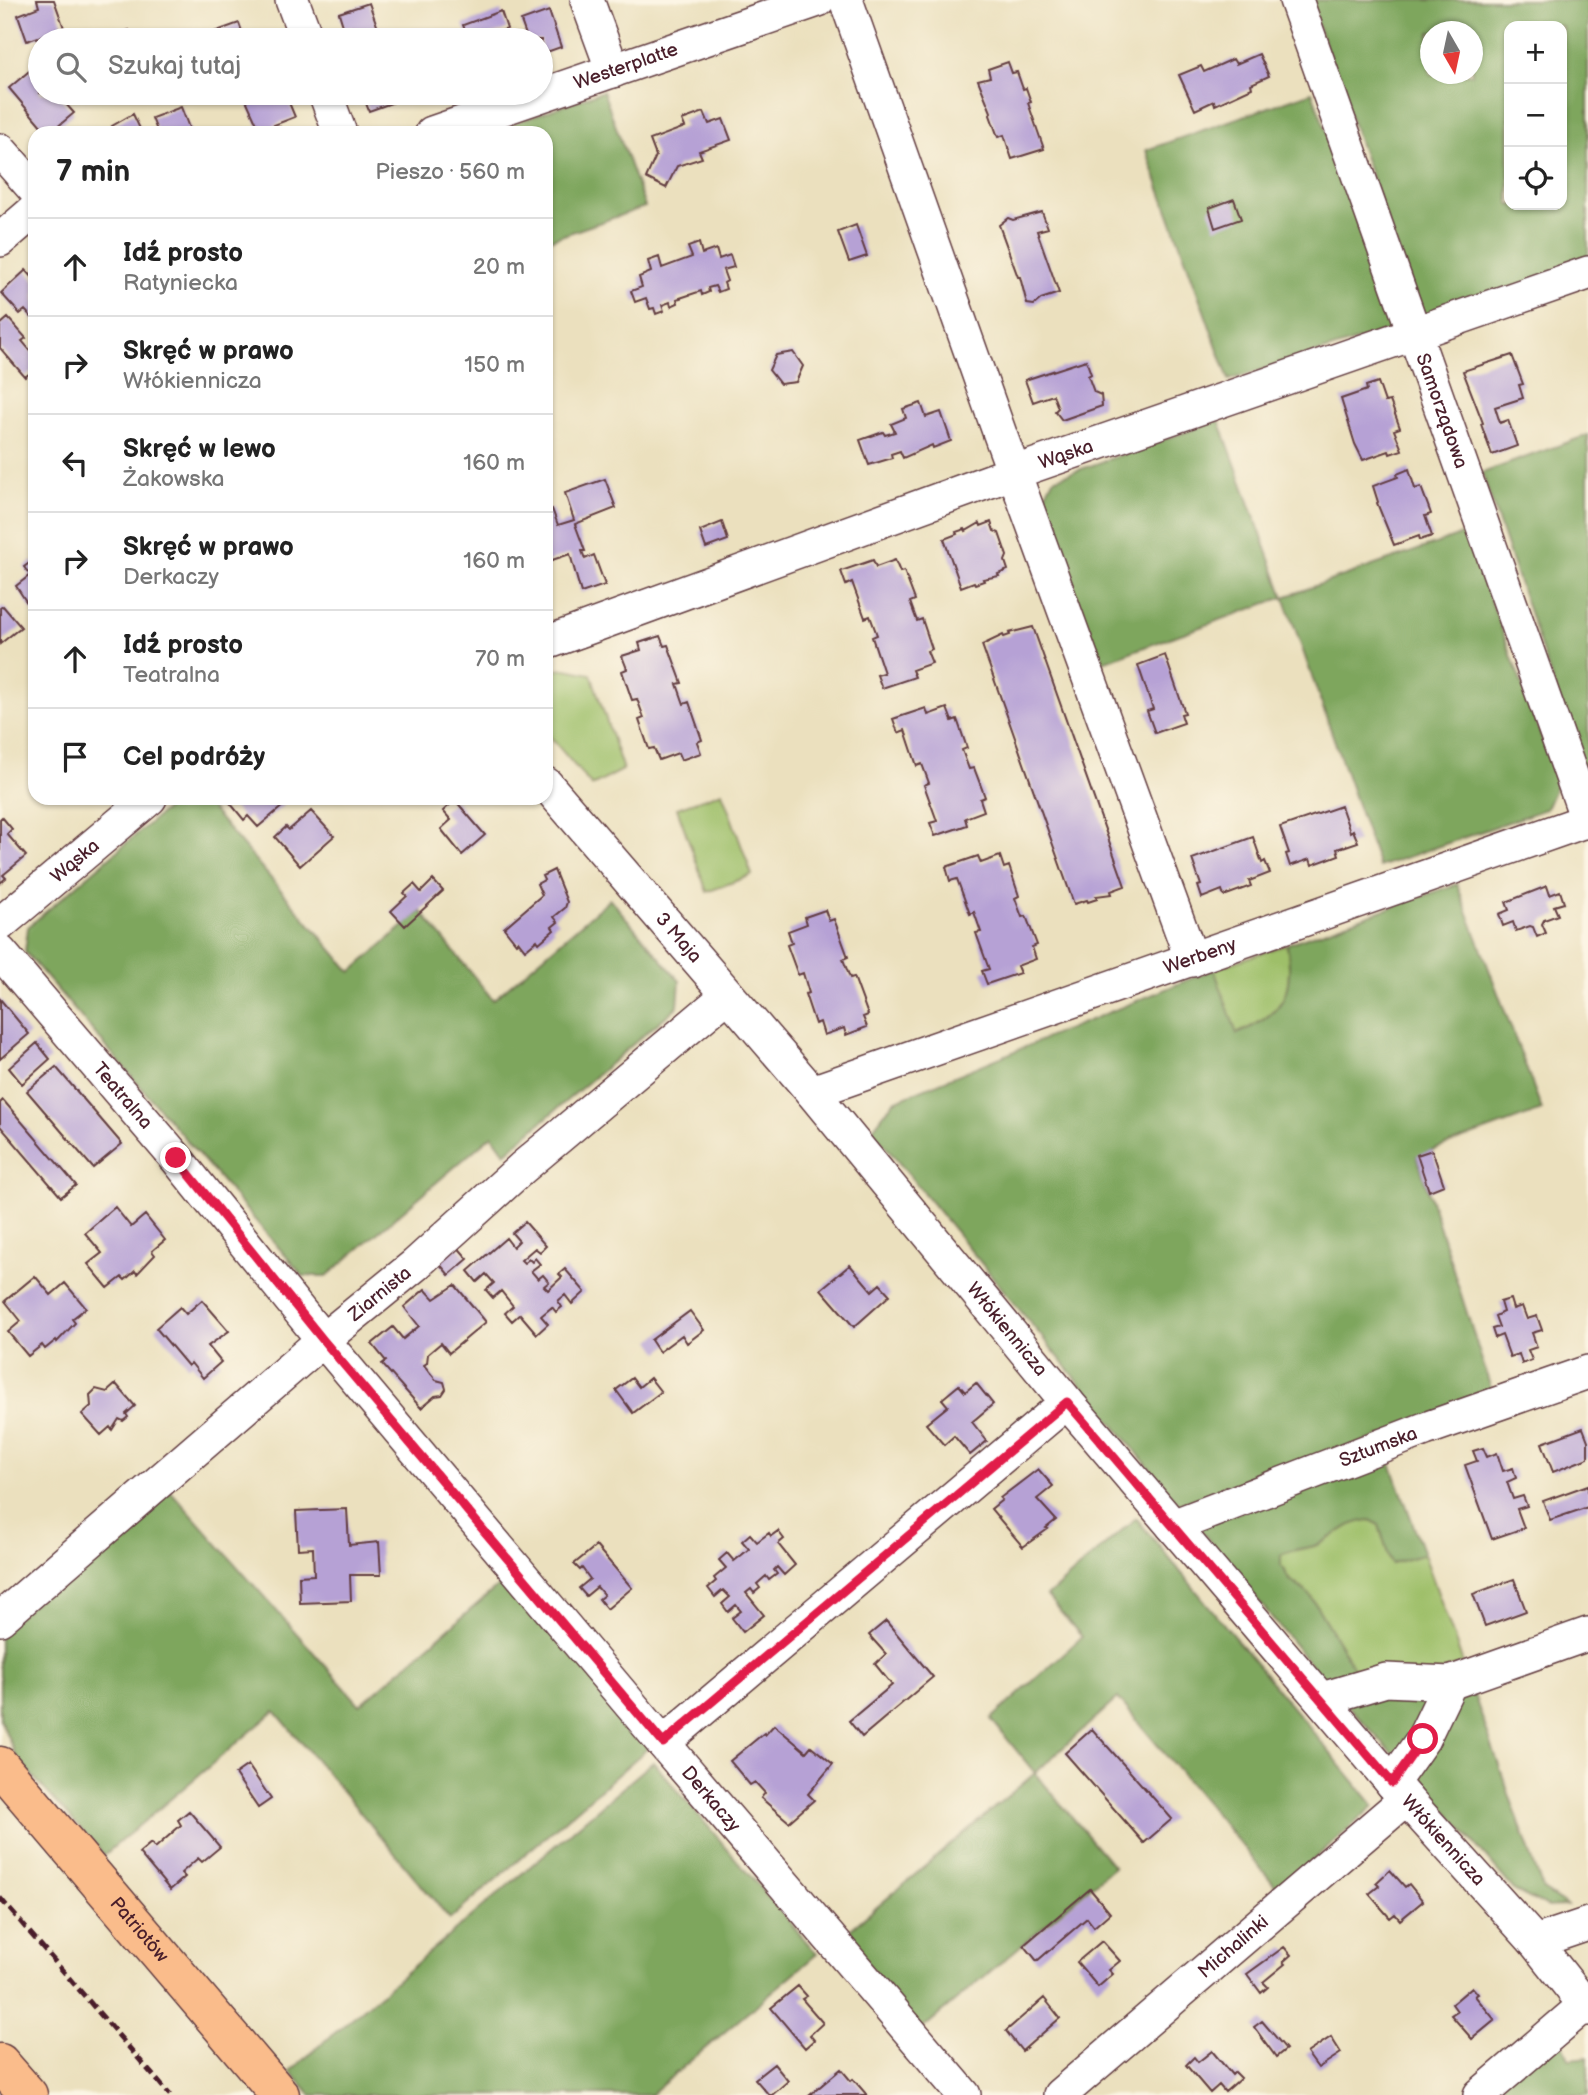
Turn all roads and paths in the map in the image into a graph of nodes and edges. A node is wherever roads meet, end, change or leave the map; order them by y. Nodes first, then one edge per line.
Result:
1 (292, 0) edge
2 (587, 0) edge
3 (818, 0) edge
4 (846, 0) edge
5 (1296, 0) edge
6 (302, 28) edge
7 (613, 71) junction
8 (553, 92) edge
9 (330, 105) edge
10 (514, 105) edge
11 (337, 126) edge
12 (452, 126) edge
13 (0, 150) edge
14 (28, 182) edge
15 (28, 216) edge
16 (0, 240) edge
17 (1588, 273) edge
18 (1413, 334) junction
19 (1014, 473) junction
20 (553, 640) edge
21 (553, 792) edge
22 (142, 805) edge
23 (1588, 821) edge
24 (0, 924) edge
25 (0, 952) edge
26 (1192, 960) junction
27 (728, 995) junction
28 (811, 1093) junction
29 (323, 1340) junction
30 (1588, 1372) edge
31 (1067, 1402) junction
32 (1173, 1527) junction
33 (0, 1619) edge
34 (1588, 1634) edge
35 (1450, 1683) junction
36 (1322, 1699) junction
37 (663, 1743) junction
38 (0, 1766) edge
39 (1399, 1791) junction
40 (1588, 1924) edge
41 (1535, 1942) junction
42 (1586, 2007) edge
43 (0, 2063) edge
44 (28, 2095) edge
45 (280, 2095) edge
46 (964, 2095) edge
47 (1060, 2095) edge
48 (1480, 2095) edge

1 - 6 street
2 - 7 street
3 - 7 street, Westerplatte
4 - 19 street
5 - 18 street, Samorządowa
7 - 8 street, Westerplatte
9 - 11 street
10 - 12 street, Westerplatte
13 - 14 street
15 - 16 street
17 - 18 street, Wąska
18 - 19 street, Wąska
18 - 23 street, Samorządowa
19 - 20 street, Wąska
19 - 26 street
21 - 27 street, 3 Maja
22 - 24 street, Wąska
23 - 26 street, Werbeny
25 - 29 street, Teatralna
26 - 28 street, Werbeny
27 - 28 street, 3 Maja
27 - 29 street, Ziarnista
28 - 31 street, Włókiennicza
29 - 33 street, Ziarnista
29 - 37 street, Derkaczy
30 - 32 street, Sztumska
31 - 32 street, Włókiennicza
31 - 37 street
32 - 36 street, Włókiennicza
34 - 35 street
35 - 36 street
35 - 39 street, Michalinki
36 - 39 street, Włókiennicza
37 - 46 street, Derkaczy
38 - 45 main road, Patriotów
39 - 41 street, Włókiennicza
39 - 47 street, Michalinki
40 - 41 street
41 - 42 street, Włókiennicza
42 - 48 street
43 - 44 main road

